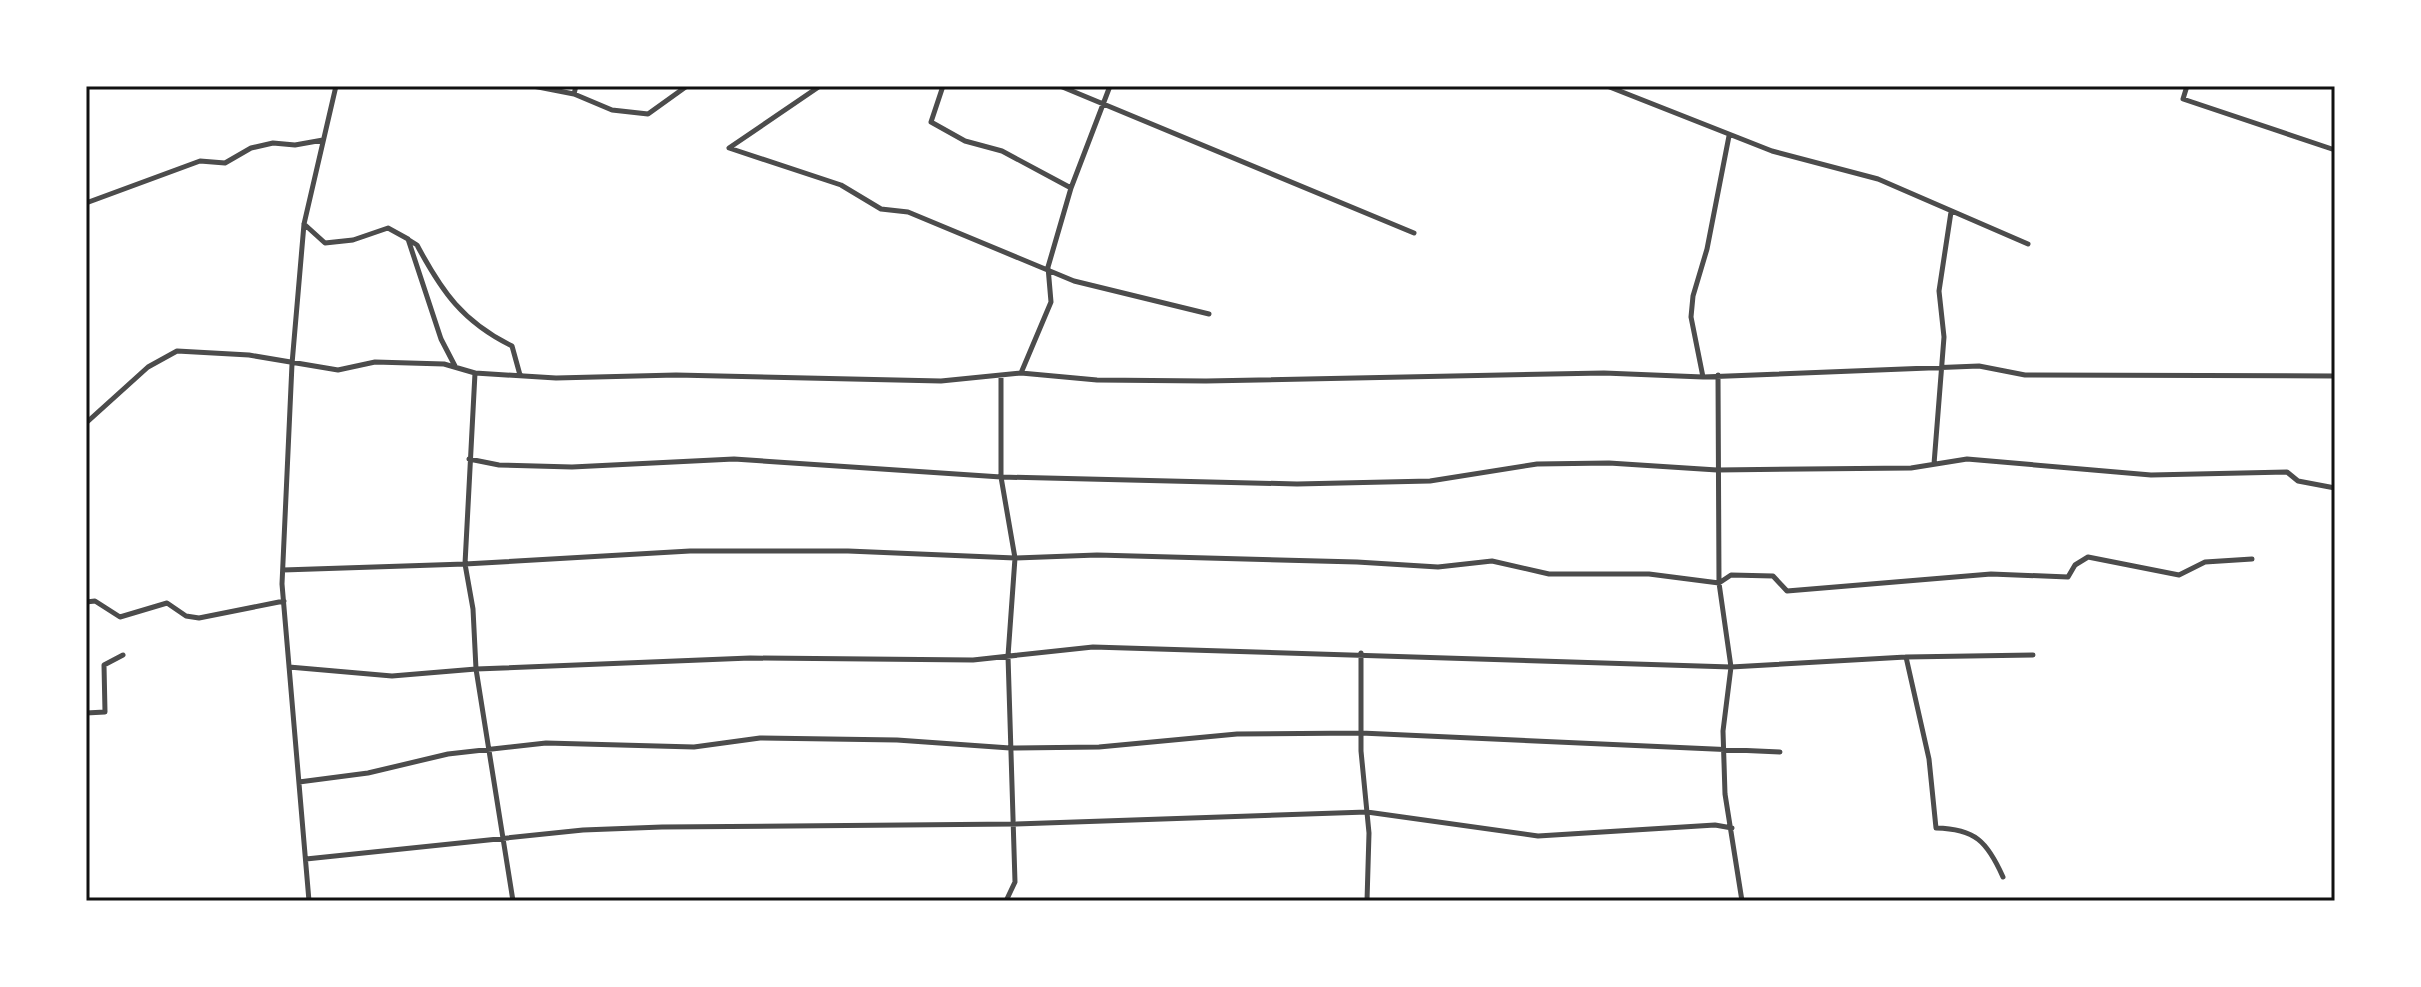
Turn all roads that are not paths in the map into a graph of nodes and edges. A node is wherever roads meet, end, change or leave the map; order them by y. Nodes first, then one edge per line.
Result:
1 (336, 86) edge
2 (533, 86) edge
3 (576, 86) edge
4 (687, 86) edge
5 (745, 86) edge
6 (762, 86) edge
7 (820, 86) edge
8 (943, 86) edge
9 (1060, 86) edge
10 (1110, 86) edge
11 (1607, 86) edge
12 (2187, 86) edge
13 (574, 94) junction
14 (1105, 105) junction
15 (1729, 136) junction
16 (323, 140) junction
17 (2335, 150) edge
18 (1071, 188) junction
19 (86, 203) edge
20 (1951, 212) junction
21 (304, 224) junction
22 (1414, 233) dead end
23 (408, 239) junction
24 (2028, 244) dead end
25 (1048, 267) junction
26 (1209, 314) dead end
27 (292, 364) junction
28 (455, 367) junction
29 (1942, 367) junction
30 (475, 373) junction
31 (1021, 373) junction
32 (520, 375) junction
33 (1001, 375) junction
34 (1718, 375) junction
35 (2335, 376) edge
36 (1703, 377) junction
37 (86, 423) edge
38 (469, 459) junction
39 (1934, 464) junction
40 (1717, 470) junction
41 (1001, 477) junction
42 (2335, 488) edge
43 (1015, 558) junction
44 (2252, 559) dead end
45 (465, 564) junction
46 (283, 570) junction
47 (1719, 583) junction
48 (284, 601) junction
49 (86, 602) edge
50 (1361, 653) junction
51 (123, 655) dead end
52 (2033, 655) dead end
53 (1008, 656) junction
54 (1906, 657) junction
55 (289, 667) junction
56 (1731, 667) junction
57 (476, 669) junction
58 (86, 713) edge
59 (1010, 748) junction
60 (490, 750) junction
61 (1780, 752) dead end
62 (299, 782) junction
63 (1367, 812) junction
64 (1016, 824) junction
65 (1732, 828) junction
66 (503, 838) junction
67 (306, 859) junction
68 (2003, 877) dead end
69 (309, 901) edge
70 (513, 901) edge
71 (1006, 901) edge
72 (1367, 901) edge
73 (1742, 901) edge

1 - 16 street
2 - 13 street
3 - 13 street
4 - 13 street
5 - 6 street
7 - 25 street
8 - 18 street
9 - 14 street
10 - 14 street
11 - 15 street
12 - 17 street
14 - 18 street
14 - 22 street
15 - 20 street
15 - 36 street
16 - 19 street
16 - 21 street
18 - 25 street
20 - 24 street
20 - 29 street
21 - 23 street
21 - 27 street
23 - 28 street
23 - 32 street
25 - 26 street
25 - 31 street
27 - 28 street
27 - 37 street
27 - 46 street
28 - 30 street
29 - 34 street
29 - 35 street
29 - 39 street
30 - 32 street
30 - 38 street
31 - 33 street
31 - 36 street
32 - 33 street
33 - 41 street
34 - 36 street
34 - 40 street
38 - 41 street
38 - 45 street
39 - 40 street
39 - 42 street
40 - 41 street
40 - 47 street
41 - 43 street
43 - 45 street
43 - 47 street
43 - 53 street
44 - 47 street
45 - 46 street
45 - 57 street
46 - 48 street
47 - 56 street
48 - 49 street
48 - 55 street
50 - 53 street
50 - 56 street
50 - 63 street
51 - 58 street
52 - 54 street
53 - 57 street
53 - 59 street
54 - 56 street
54 - 68 street
55 - 57 street
55 - 62 street
56 - 65 street
57 - 60 street
59 - 60 street
59 - 61 street
59 - 64 street
60 - 62 street
60 - 66 street
62 - 67 street
63 - 64 street
63 - 65 street
63 - 72 street
64 - 66 street
64 - 71 street
65 - 73 street
66 - 67 street
66 - 70 street
67 - 69 street

